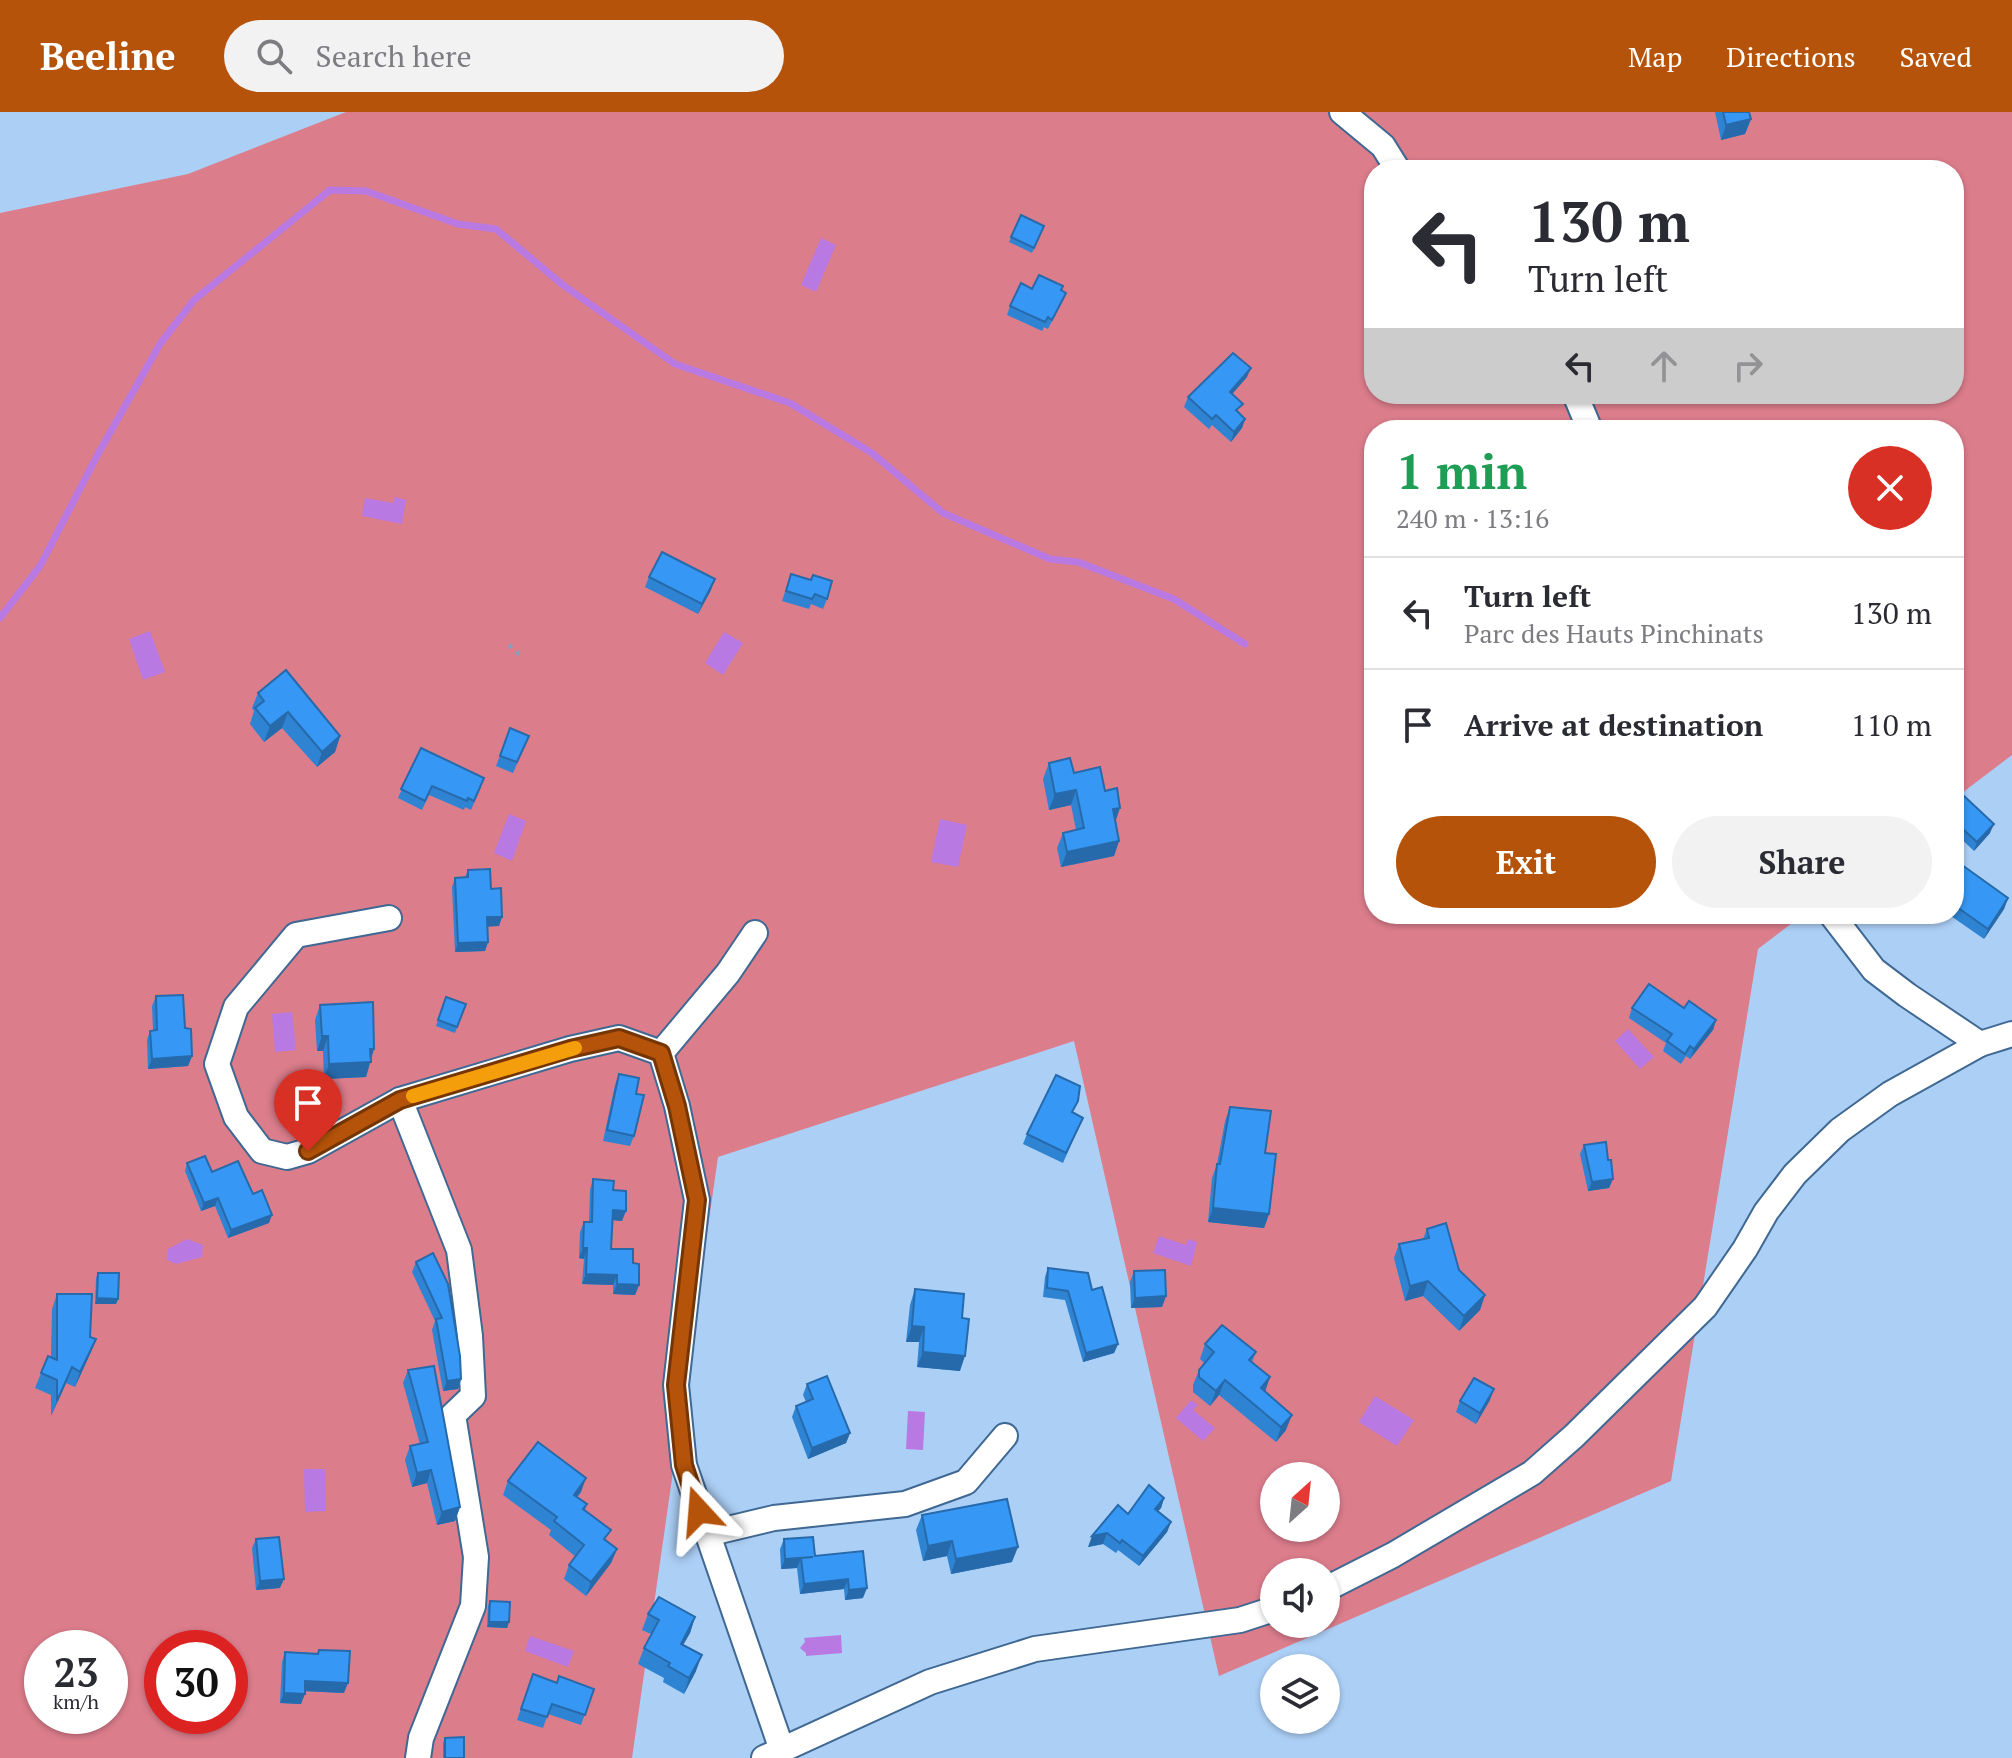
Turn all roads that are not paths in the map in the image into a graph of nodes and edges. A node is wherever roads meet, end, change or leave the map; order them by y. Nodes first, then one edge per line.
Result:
1 (1342, 112) edge
2 (1392, 160) edge
3 (389, 918) dead end
4 (1839, 924) edge
5 (755, 933) dead end
6 (2012, 1034) edge
7 (1980, 1044) junction
8 (661, 1053) junction
9 (400, 1100) junction
10 (1005, 1436) dead end
11 (707, 1534) junction
12 (1340, 1582) edge
13 (1260, 1614) edge
14 (773, 1754) edge
15 (418, 1758) edge

1 - 2 street
3 - 9 street
4 - 7 street
5 - 8 street
6 - 7 street
7 - 12 street
8 - 9 street
8 - 11 street
9 - 15 street
10 - 11 street
11 - 14 street
13 - 14 street

